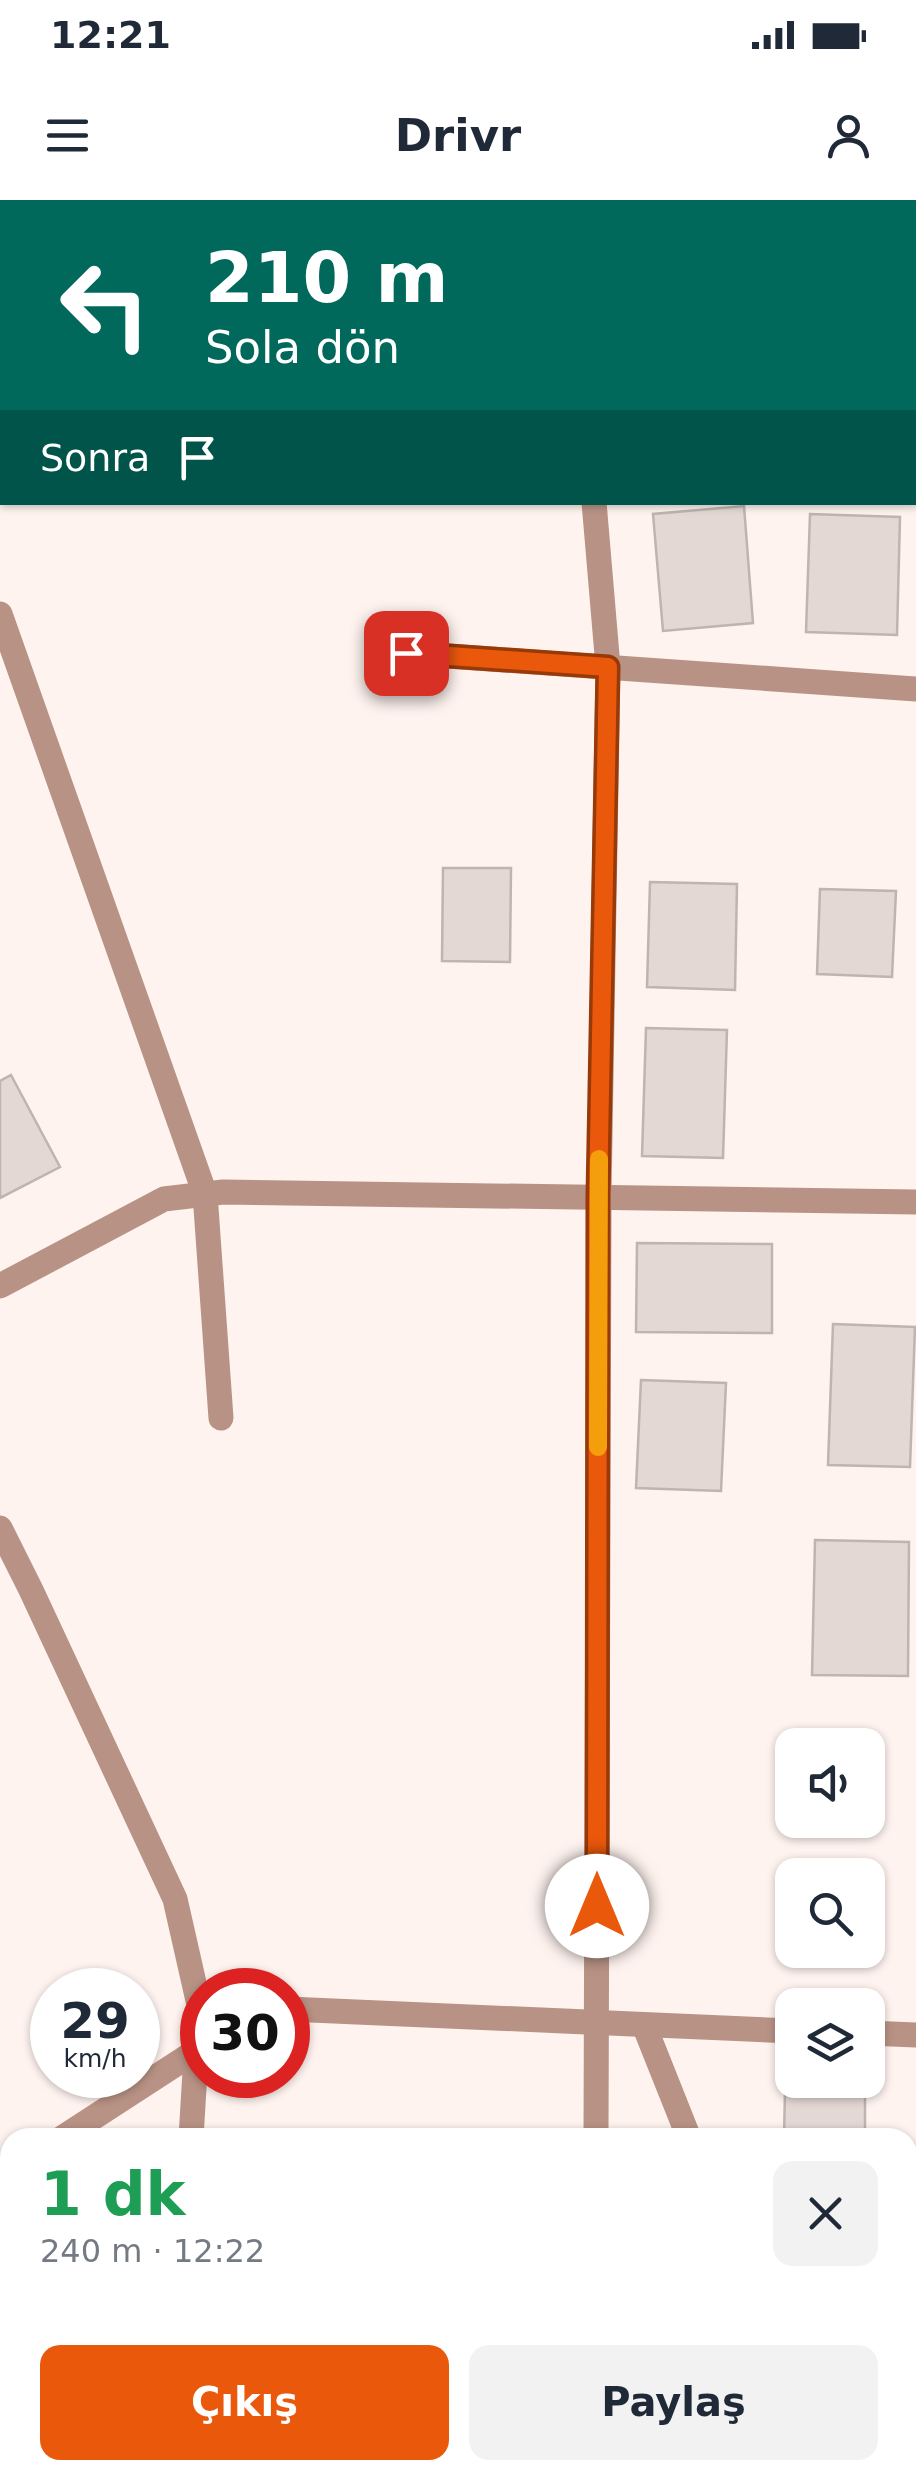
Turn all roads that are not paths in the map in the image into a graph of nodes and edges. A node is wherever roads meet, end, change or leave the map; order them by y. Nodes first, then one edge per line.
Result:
1 (594, 505) edge
2 (0, 614) edge
3 (406, 653) dead end
4 (608, 667) junction
5 (916, 689) edge
6 (205, 1194) junction
7 (598, 1196) junction
8 (916, 1202) edge
9 (0, 1286) edge
10 (221, 1418) dead end
11 (0, 1528) edge
12 (192, 1968) edge
13 (310, 2010) edge
14 (597, 2024) junction
15 (644, 2025) junction
16 (775, 2029) edge
17 (885, 2034) edge
18 (916, 2035) edge
19 (180, 2061) edge
20 (193, 2098) edge
21 (77, 2128) edge
22 (192, 2128) edge
23 (596, 2128) edge
24 (685, 2128) edge

1 - 4 street
2 - 6 street
3 - 4 street
4 - 5 street
4 - 7 street
6 - 7 street
6 - 9 street
6 - 10 street
7 - 8 street
7 - 14 street
11 - 12 street
13 - 14 street
14 - 15 street
14 - 23 street
15 - 16 street
15 - 24 street
17 - 18 street
19 - 21 street
20 - 22 street

